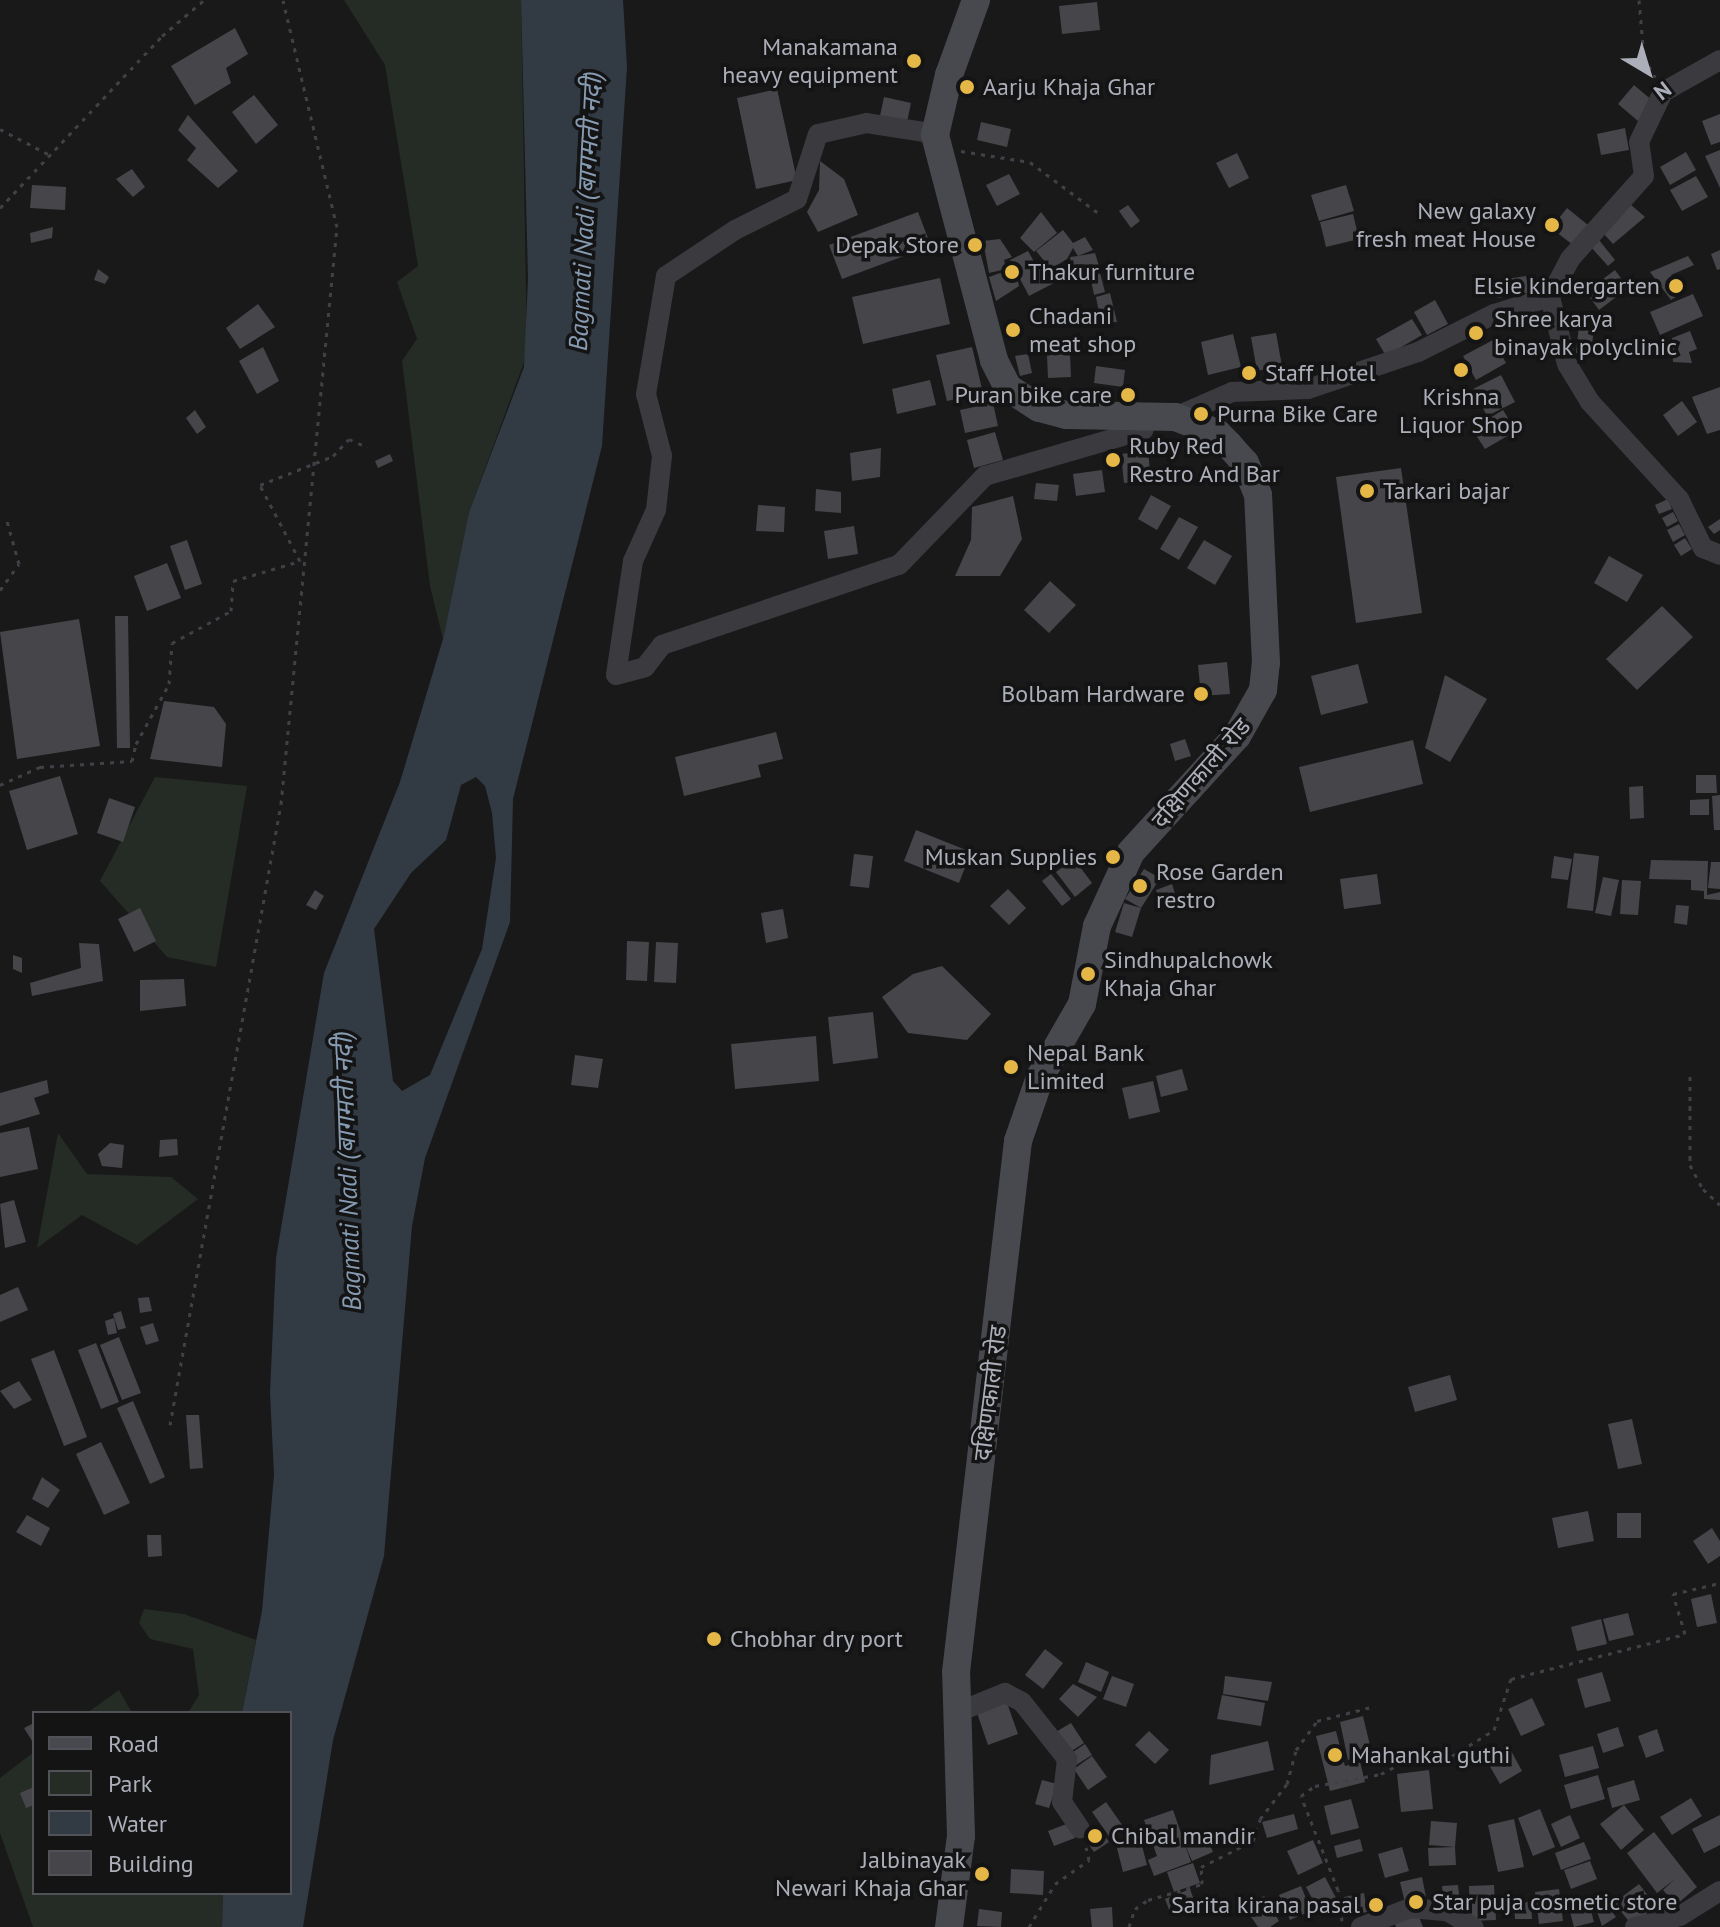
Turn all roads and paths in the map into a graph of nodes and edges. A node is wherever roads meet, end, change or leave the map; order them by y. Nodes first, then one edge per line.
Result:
1 (204, 0) edge
2 (283, 0) edge
3 (976, 0) edge
4 (1639, 0) edge
5 (1720, 60) edge
6 (1663, 92) junction
7 (0, 129) edge
8 (937, 141) junction
9 (50, 155) junction
10 (0, 208) edge
11 (1097, 212) dead end
12 (1550, 297) junction
13 (1162, 416) junction
14 (367, 447) dead end
15 (314, 461) junction
16 (6, 517) dead end
17 (1720, 555) edge
18 (0, 590) edge
19 (0, 785) edge
20 (1690, 1076) dead end
21 (1720, 1205) edge
22 (170, 1425) dead end
23 (1720, 1583) edge
24 (1375, 1706) dead end
25 (958, 1712) junction
26 (1080, 1829) joint
27 (1720, 1891) edge
28 (949, 1927) edge
29 (1029, 1927) edge
30 (1129, 1927) edge
31 (1343, 1927) edge
32 (1361, 1927) edge
33 (1474, 1927) edge
34 (1635, 1927) edge

1 - 9 path
2 - 15 path
3 - 8 main road, दक्षिणकाली रोड
4 - 6 path
5 - 6 street
6 - 12 street
7 - 9 path
8 - 11 path
8 - 13 main road, दक्षिणकाली रोड
8 - 13 street
9 - 10 path
12 - 13 street
12 - 17 street
13 - 25 main road, दक्षिणकाली रोड
14 - 15 path
15 - 19 path
15 - 22 path
16 - 18 path
20 - 21 path
23 - 31 path
24 - 30 path
25 - 26 street
25 - 28 main road, दक्षिणकाली रोड
26 - 29 path
27 - 34 street
32 - 33 street

